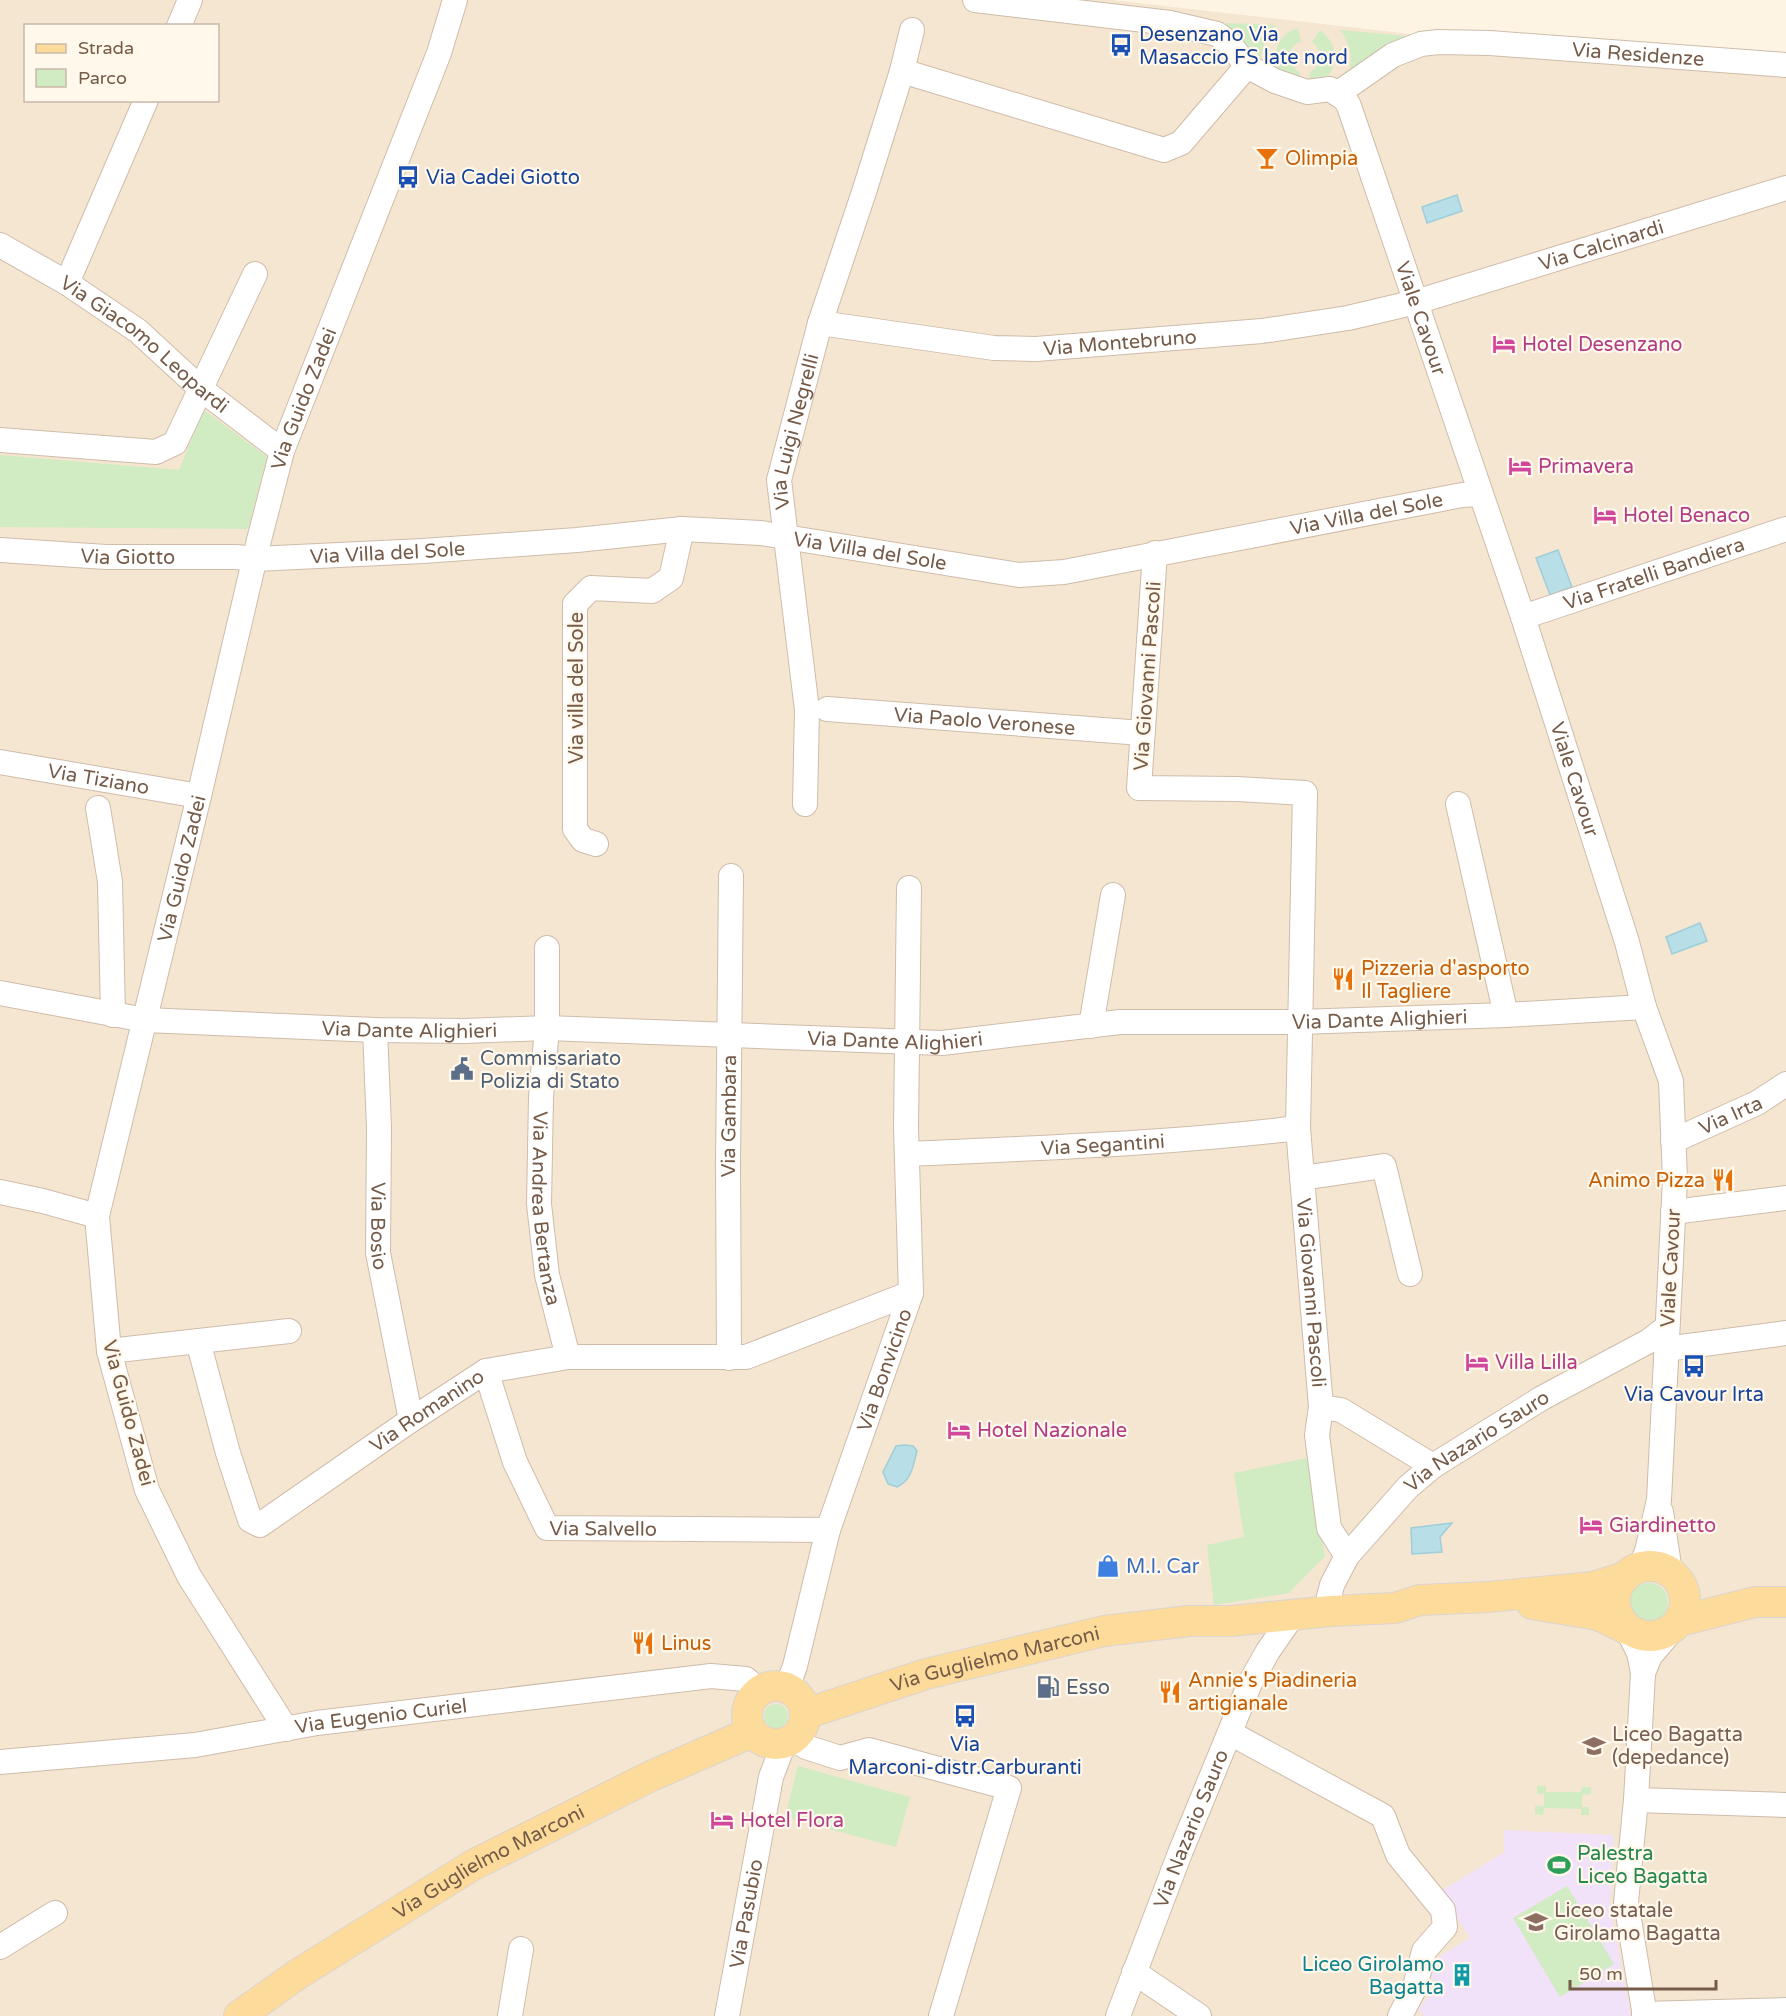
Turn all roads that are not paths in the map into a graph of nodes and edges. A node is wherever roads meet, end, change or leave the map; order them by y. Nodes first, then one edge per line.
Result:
1 (190, 0) edge
2 (455, 0) edge
3 (975, 0) edge
4 (180, 24) edge
5 (912, 30) dead end
6 (1786, 65) edge
7 (1247, 66) junction
8 (902, 70) junction
9 (1333, 91) junction
10 (145, 102) edge
11 (1786, 188) edge
12 (0, 245) edge
13 (255, 274) dead end
14 (67, 284) junction
15 (1416, 302) junction
16 (820, 323) junction
17 (201, 389) junction
18 (0, 440) edge
19 (282, 451) junction
20 (1479, 494) junction
21 (682, 529) junction
22 (1786, 530) edge
23 (787, 538) junction
24 (0, 550) edge
25 (1155, 553) junction
26 (255, 559) junction
27 (1523, 617) junction
28 (827, 709) dead end
29 (1142, 733) junction
30 (0, 762) edge
31 (199, 796) junction
32 (805, 804) dead end
33 (1458, 804) dead end
34 (98, 808) dead end
35 (596, 844) dead end
36 (731, 876) dead end
37 (909, 888) dead end
38 (1113, 895) dead end
39 (547, 948) dead end
40 (0, 993) edge
41 (1644, 1007) junction
42 (113, 1015) junction
43 (1506, 1015) junction
44 (145, 1020) junction
45 (1299, 1022) junction
46 (1091, 1026) junction
47 (547, 1028) junction
48 (375, 1030) junction
49 (728, 1035) junction
50 (907, 1042) junction
51 (1786, 1084) edge
52 (1298, 1128) junction
53 (1673, 1141) junction
54 (907, 1154) junction
55 (1302, 1178) junction
56 (0, 1192) edge
57 (1786, 1198) edge
58 (1673, 1212) junction
59 (97, 1216) junction
60 (1410, 1274) dead end
61 (911, 1293) junction
62 (289, 1331) dead end
63 (1786, 1333) edge
64 (1666, 1338) junction
65 (198, 1341) junction
66 (109, 1351) junction
67 (568, 1357) junction
68 (729, 1358) junction
69 (486, 1371) junction
70 (1321, 1407) junction
71 (411, 1420) junction
72 (1433, 1466) junction
73 (1659, 1500) junction
74 (828, 1530) junction
75 (1347, 1556) junction
76 (1632, 1572) junction
77 (1676, 1578) junction
78 (1329, 1597) junction
79 (1488, 1597) junction
80 (1420, 1599) junction
81 (1755, 1602) junction
82 (1786, 1602) edge
83 (1293, 1615) junction
84 (1188, 1621) junction
85 (1676, 1625) junction
86 (1627, 1629) junction
87 (1643, 1673) junction
88 (773, 1689) junction
89 (286, 1729) junction
90 (752, 1732) junction
91 (794, 1732) junction
92 (1230, 1733) junction
93 (0, 1762) edge
94 (1636, 1800) junction
95 (1786, 1805) edge
96 (56, 1913) dead end
97 (0, 1947) edge
98 (521, 1949) dead end
99 (1134, 1972) junction
100 (1786, 2010) edge
101 (1644, 2015) edge
102 (238, 2016) edge
103 (510, 2016) edge
104 (726, 2016) edge
105 (941, 2016) edge
106 (1118, 2016) edge
107 (1199, 2016) edge
108 (1400, 2016) edge

1 - 4 street
2 - 19 street, Via Guido Zadei
3 - 7 street
5 - 8 street, Via Luigi Negrelli
6 - 9 street, Via Residenze
7 - 8 street
7 - 9 street
8 - 16 street, Via Luigi Negrelli
9 - 15 street, Viale Cavour
10 - 14 street
11 - 15 street, Via Calcinardi
12 - 14 street, Via Giacomo Leopardi
13 - 17 street
14 - 17 street, Via Giacomo Leopardi
15 - 16 street, Via Montebruno
15 - 20 street, Viale Cavour
16 - 23 street, Via Luigi Negrelli
17 - 18 street
17 - 19 street, Via Giacomo Leopardi
19 - 26 street, Via Guido Zadei
20 - 25 street, Via Villa del Sole
20 - 27 street, Viale Cavour
21 - 23 street, Via Villa del Sole
21 - 26 street, Via Villa del Sole
21 - 35 street, Via villa del Sole
22 - 27 street, Via Fratelli Bandiera
23 - 25 street, Via Villa del Sole
23 - 32 street, Via Luigi Negrelli
24 - 26 street, Via Giotto
25 - 29 street, Via Giovanni Pascoli
26 - 31 street, Via Guido Zadei
27 - 41 street, Viale Cavour
28 - 29 street, Via Paolo Veronese
29 - 45 street, Via Giovanni Pascoli
30 - 31 street, Via Tiziano
31 - 44 street, Via Guido Zadei
33 - 43 street
34 - 42 street
36 - 49 street, Via Gambara
37 - 50 street, Via Bonvicino
38 - 46 street
39 - 47 street, Via Andrea Bertanza
40 - 42 street, Via Dante Alighieri
41 - 43 street, Via Dante Alighieri
41 - 53 street, Viale Cavour
42 - 44 street, Via Dante Alighieri
43 - 45 street, Via Dante Alighieri
44 - 48 street, Via Dante Alighieri
44 - 59 street, Via Guido Zadei
45 - 46 street, Via Dante Alighieri
45 - 52 street, Via Giovanni Pascoli
46 - 50 street, Via Dante Alighieri
47 - 48 street, Via Dante Alighieri
47 - 49 street, Via Dante Alighieri
47 - 67 street, Via Andrea Bertanza
48 - 71 street, Via Bosio
49 - 50 street, Via Dante Alighieri
49 - 68 street, Via Gambara
50 - 54 street, Via Bonvicino
51 - 53 street, Via Irta
52 - 54 street, Via Segantini
52 - 55 street, Via Giovanni Pascoli
53 - 58 street, Viale Cavour
54 - 61 street, Via Bonvicino
55 - 60 street, Via Giovanni Pascoli
55 - 70 street, Via Giovanni Pascoli
56 - 59 street
57 - 58 street
58 - 64 street, Viale Cavour
59 - 66 street, Via Guido Zadei
61 - 68 street, Via Romanino
61 - 74 street, Via Bonvicino
62 - 65 street
63 - 64 street
64 - 72 street, Via Nazario Sauro
64 - 73 street, Viale Cavour
65 - 66 street
65 - 71 street, Via Romanino
66 - 89 street, Via Guido Zadei
67 - 68 street, Via Romanino
67 - 69 street, Via Romanino
69 - 71 street, Via Romanino
69 - 74 street, Via Salvello
70 - 72 street, Via Giovanni Pascoli
70 - 75 street, Via Giovanni Pascoli
72 - 75 street, Via Nazario Sauro
73 - 76 street, Viale Cavour
73 - 77 street, Viale Cavour
74 - 88 street, Via Bonvicino
75 - 78 street, Via Nazario Sauro
76 - 77 main road
76 - 79 main road, Via Guglielmo Marconi
76 - 86 main road
77 - 81 main road
77 - 85 main road
78 - 80 main road, Via Guglielmo Marconi
78 - 84 main road, Via Guglielmo Marconi
79 - 80 main road, Via Guglielmo Marconi
79 - 86 main road
80 - 83 main road, Via Guglielmo Marconi
81 - 82 main road
81 - 85 main road
83 - 84 main road, Via Guglielmo Marconi
83 - 92 street, Via Nazario Sauro
84 - 91 main road, Via Guglielmo Marconi
85 - 86 main road
85 - 87 street
86 - 87 street
87 - 94 street
88 - 89 street, Via Eugenio Curiel
88 - 90 main road
88 - 91 main road
89 - 93 street, Via Eugenio Curiel
90 - 91 main road
90 - 102 main road, Via Guglielmo Marconi
91 - 104 street, Via Pasubio
91 - 105 street
92 - 99 street, Via Nazario Sauro
92 - 108 street
94 - 95 street
94 - 101 street
96 - 97 street
98 - 103 street
99 - 106 street, Via Nazario Sauro
99 - 107 street
100 - 101 street

